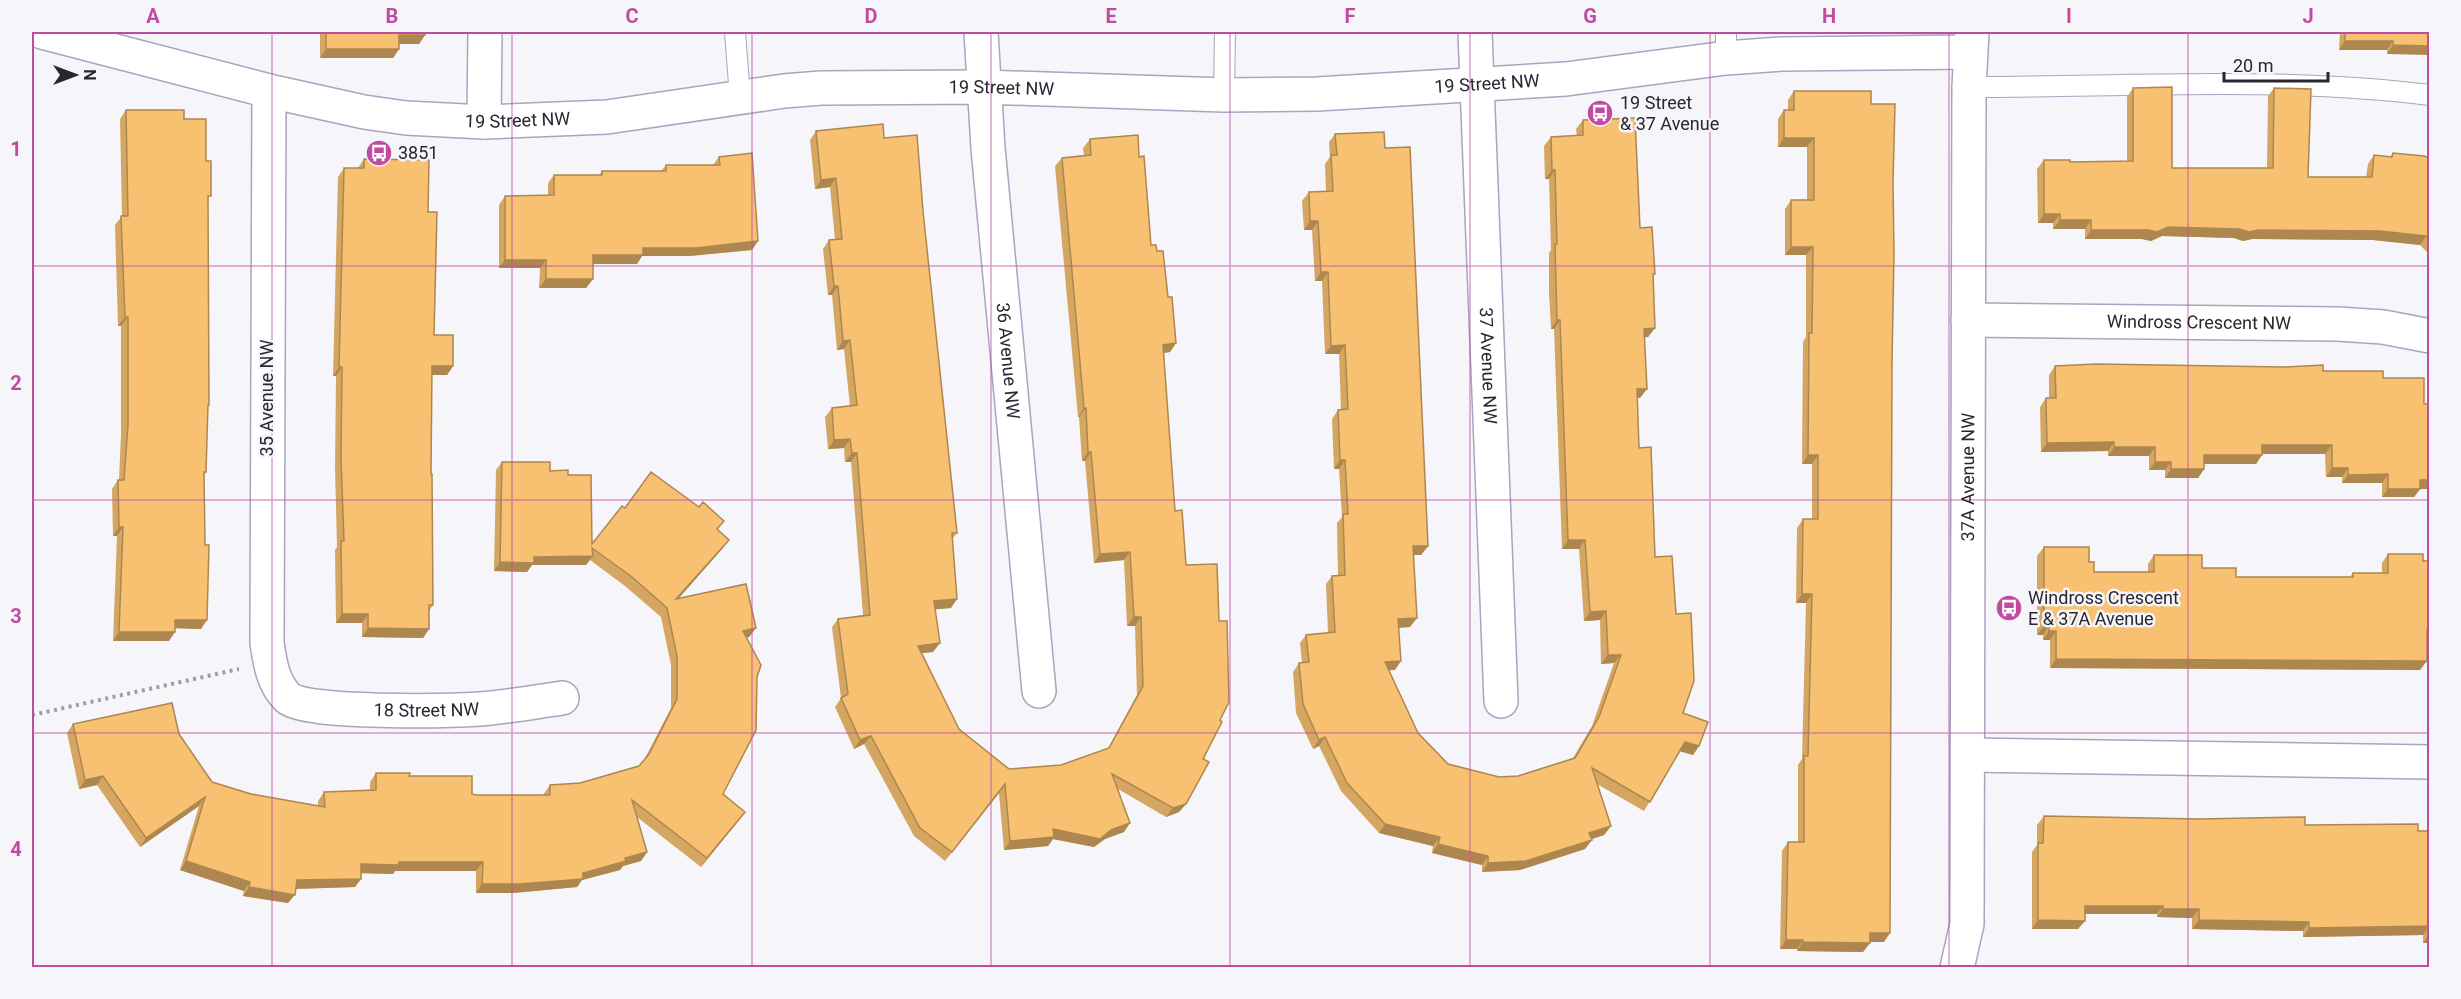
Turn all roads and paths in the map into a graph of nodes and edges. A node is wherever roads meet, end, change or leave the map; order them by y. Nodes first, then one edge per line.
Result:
1 (42, 32) edge
2 (485, 32) edge
3 (735, 32) edge
4 (981, 32) edge
5 (1225, 32) edge
6 (1475, 32) edge
7 (1971, 42) edge
8 (1726, 45) edge
9 (1476, 86) junction
10 (983, 87) junction
11 (1969, 87) junction
12 (269, 91) junction
13 (1224, 95) junction
14 (2430, 95) edge
15 (740, 98) junction
16 (484, 122) junction
17 (1968, 320) junction
18 (2430, 336) edge
19 (269, 662) junction
20 (1039, 691) dead end
21 (562, 698) dead end
22 (290, 700) joint
23 (1501, 701) dead end
24 (32, 714) edge
25 (1969, 755) junction
26 (2430, 762) edge
27 (1967, 924) junction
28 (1957, 968) edge
29 (1977, 968) edge

1 - 12 street, 19 Street NW
2 - 16 street
3 - 15 lane
4 - 10 street, 36 Avenue NW
5 - 13 lane
6 - 9 street, 37 Avenue NW
7 - 8 street, 19 Street NW
7 - 11 street, 37A Avenue NW
8 - 9 street, 19 Street NW
9 - 13 street, 19 Street NW
9 - 23 street, 37 Avenue NW
10 - 13 street, 19 Street NW
10 - 15 street, 19 Street NW
10 - 20 street, 36 Avenue NW
11 - 14 lane
11 - 17 street, 37A Avenue NW
12 - 16 street, 19 Street NW
12 - 19 street, 35 Avenue NW
15 - 16 street, 19 Street NW
17 - 18 street, Windross Crescent NW
17 - 25 street, 37A Avenue NW
19 - 22 street, 35 Avenue NW
19 - 24 path
21 - 22 street, 18 Street NW
25 - 26 street
25 - 27 street, 37A Avenue NW
27 - 28 street, 37A Avenue NW
27 - 29 street, 37A Avenue NW

